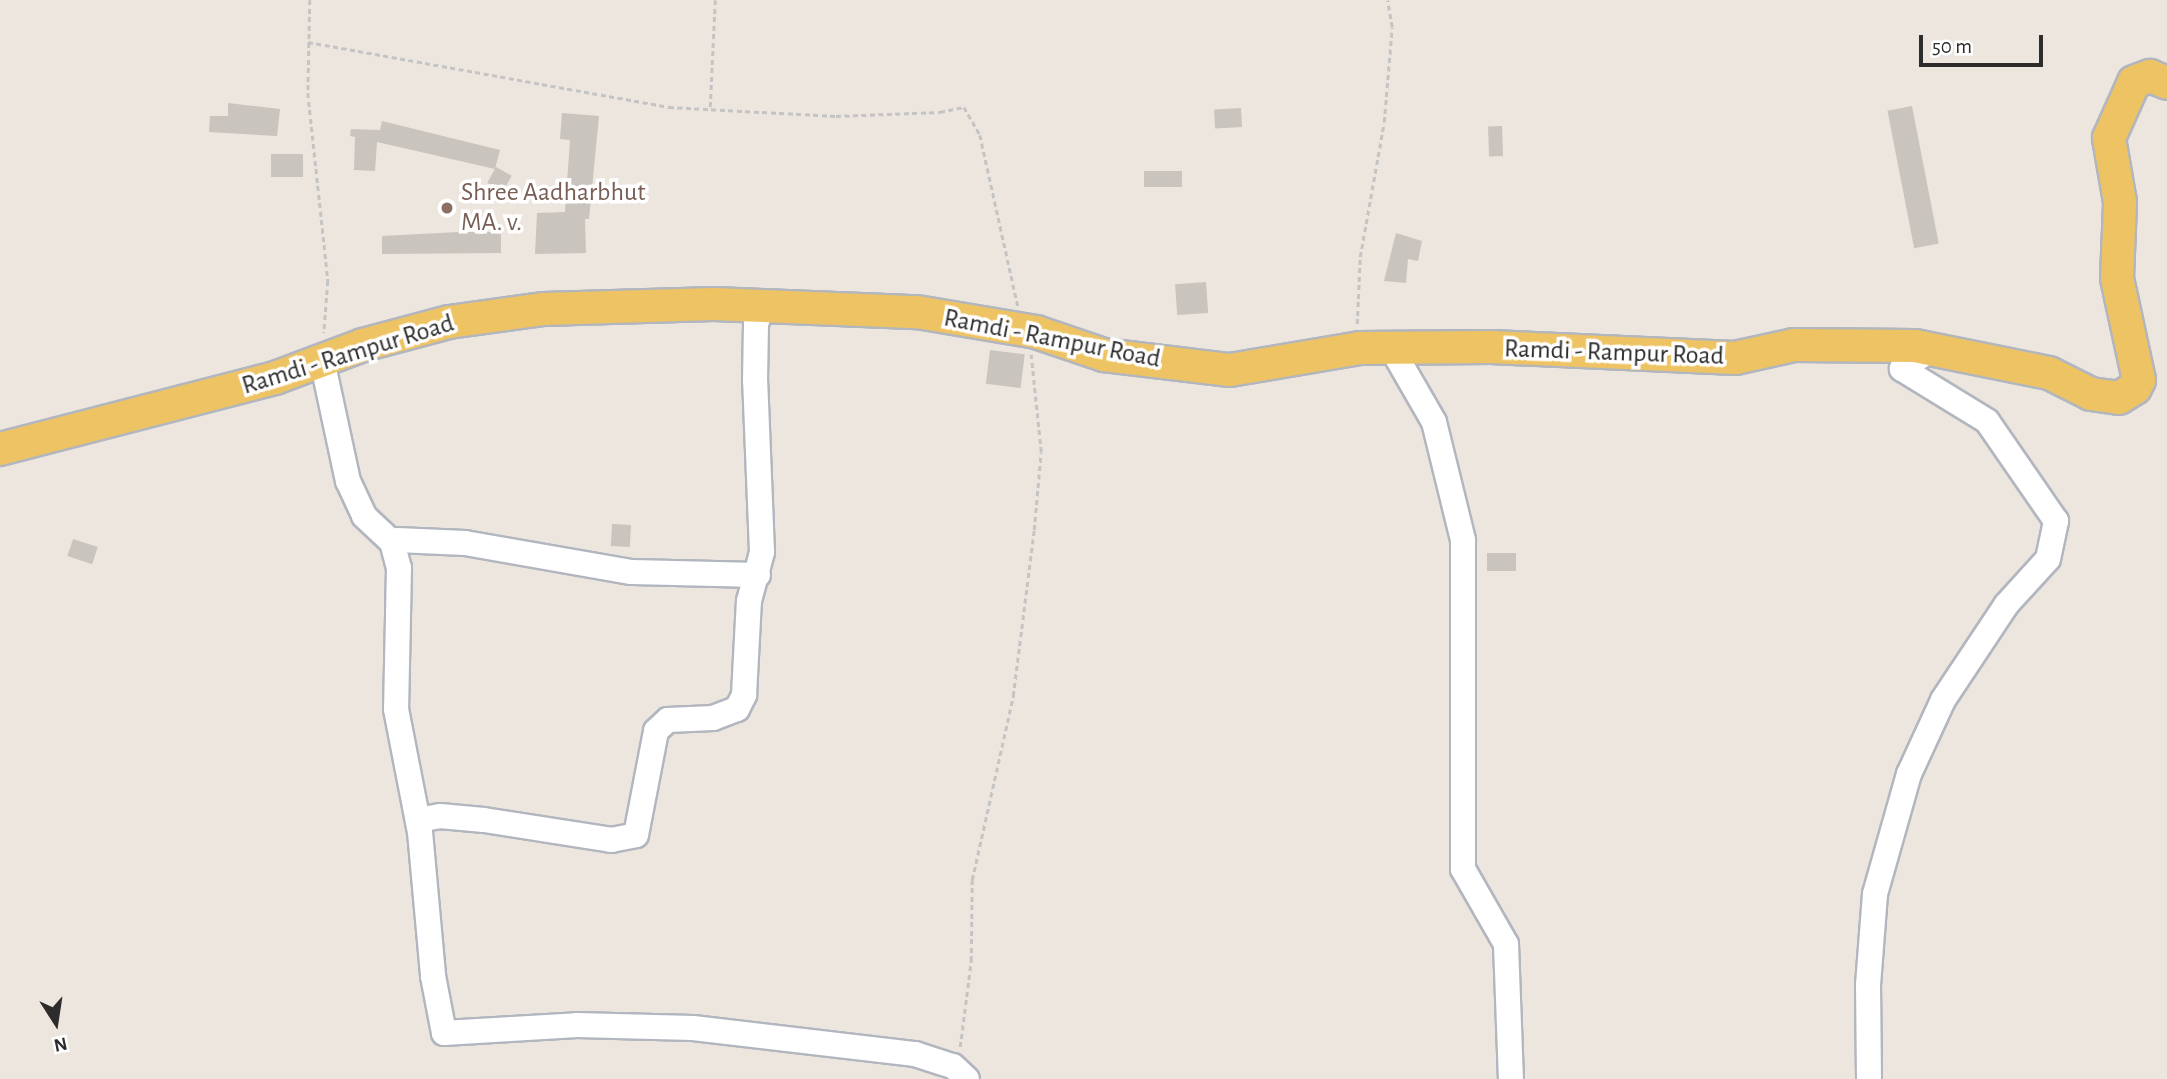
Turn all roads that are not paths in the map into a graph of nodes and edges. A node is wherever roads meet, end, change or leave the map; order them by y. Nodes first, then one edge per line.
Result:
1 (2167, 83) edge
2 (763, 305) junction
3 (1392, 349) junction
4 (1932, 349) junction
5 (322, 360) junction
6 (0, 449) edge
7 (397, 540) dead end
8 (758, 575) junction
9 (418, 820) junction
10 (960, 1073) edge
11 (1511, 1079) edge
12 (1868, 1079) edge

1 - 4 main road, Ramdi - Rampur Road
2 - 3 main road, Ramdi - Rampur Road
2 - 5 main road, Ramdi - Rampur Road
2 - 8 street
3 - 4 main road, Ramdi - Rampur Road
3 - 11 street
4 - 12 street
5 - 6 main road, Ramdi - Rampur Road
5 - 9 street
7 - 8 street
8 - 9 street
9 - 10 street

